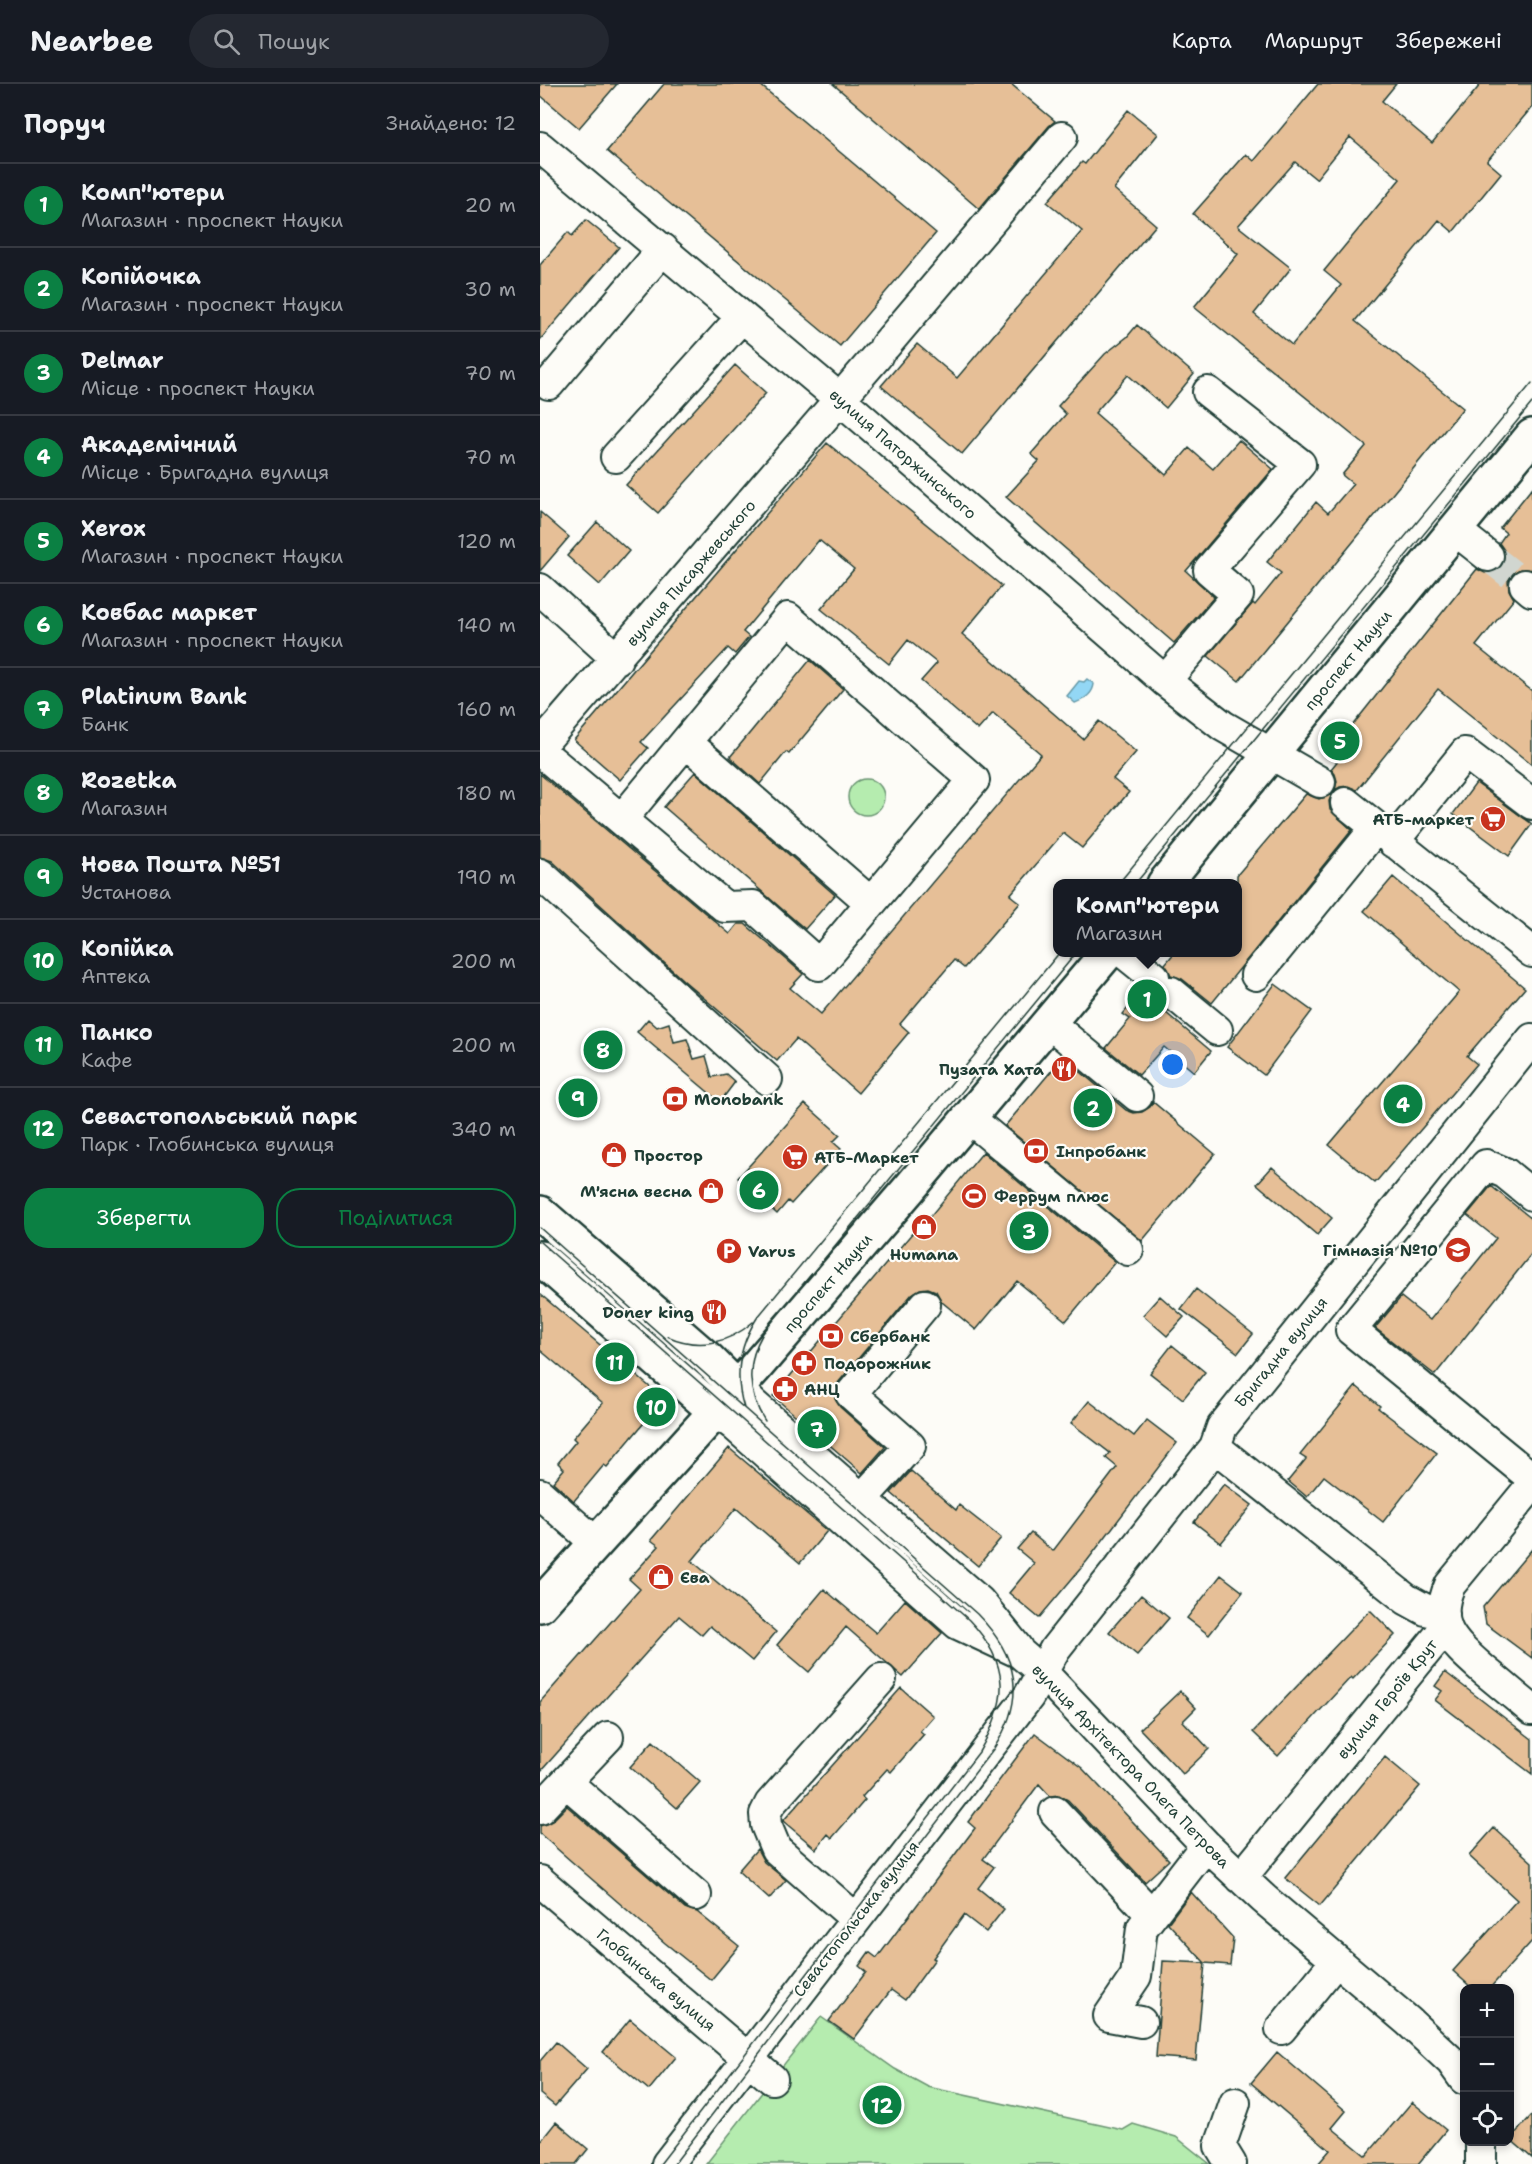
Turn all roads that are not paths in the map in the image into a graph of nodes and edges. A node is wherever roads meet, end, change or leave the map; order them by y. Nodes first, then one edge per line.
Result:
1 (1062, 137) dead end
2 (540, 147) edge
3 (663, 249) junction
4 (742, 317) junction
5 (549, 384) dead end
6 (1208, 392) dead end
7 (840, 399) junction
8 (1532, 436) edge
9 (616, 457) dead end
10 (1455, 530) junction
11 (1488, 556) tunnel mouth
12 (540, 589) edge
13 (617, 659) junction
14 (1165, 681) junction
15 (686, 742) junction
16 (540, 748) edge
17 (1270, 754) junction
18 (1320, 782) dead end
19 (1346, 803) dead end
20 (1532, 804) edge
21 (622, 819) junction
22 (1385, 835) junction
23 (540, 874) edge
24 (1168, 879) edge
25 (871, 903) junction
26 (1532, 952) edge
27 (1104, 957) edge
28 (1129, 957) edge
29 (1256, 975) dead end
30 (1045, 1029) junction
31 (1217, 1030) dead end
32 (1532, 1039) edge
33 (1065, 1055) dead end
34 (767, 1079) dead end
35 (1132, 1103) dead end
36 (969, 1118) junction
37 (1532, 1195) edge
38 (540, 1213) edge
39 (1128, 1250) dead end
40 (540, 1258) edge
41 (924, 1305) dead end
42 (726, 1399) junction
43 (1215, 1447) junction
44 (1532, 1478) edge
45 (1532, 1485) edge
46 (540, 1494) edge
47 (862, 1498) junction
48 (842, 1520) junction
49 (596, 1543) junction
50 (540, 1605) edge
51 (1445, 1621) junction
52 (1031, 1663) junction
53 (881, 1679) dead end
54 (1532, 1710) edge
55 (608, 1737) dead end
56 (566, 1782) junction
57 (540, 1809) edge
58 (1055, 1812) dead end
59 (1206, 1845) junction
60 (1240, 1878) junction
61 (540, 1881) edge
62 (696, 1895) dead end
63 (1151, 1914) junction
64 (856, 1919) junction
65 (1336, 1961) junction
66 (1141, 2022) dead end
67 (1281, 2029) dead end
68 (749, 2059) junction
69 (1460, 2073) edge
70 (772, 2079) dead end
71 (1235, 2103) dead end
72 (1481, 2146) edge
73 (667, 2164) edge
74 (1231, 2164) edge
75 (1481, 2164) edge

1 - 7 street, вулиця Писаржевського
2 - 3 street, вулиця Паторжинського
3 - 4 street, вулиця Паторжинського
3 - 5 street
4 - 7 street, вулиця Паторжинського
4 - 9 street
6 - 14 street
7 - 13 street, вулиця Писаржевського
7 - 14 street, вулиця Паторжинського
8 - 10 main road, проспект Науки
10 - 11 street
10 - 17 main road, проспект Науки
12 - 13 street
13 - 16 street, вулиця Писаржевського
14 - 17 street, вулиця Паторжинського
15 - 21 street
15 - 25 street
15 - 25 street
16 - 21 street
17 - 18 street, вулиця Паторжинського
17 - 24 main road, проспект Науки
19 - 22 street
20 - 22 street
21 - 25 street
22 - 26 street
22 - 29 street
23 - 34 street
27 - 30 main road, проспект Науки
28 - 31 street
30 - 33 street
30 - 35 street
30 - 36 main road, проспект Науки
32 - 43 street, Бригадна вулиця
36 - 39 street
36 - 42 main road, проспект Науки
37 - 44 street
38 - 42 main road, вулиця Архітектора Олега Петрова
40 - 42 main road, вулиця Архітектора Олега Петрова
41 - 47 street
42 - 47 street
42 - 48 street, вулиця Архітектора Олега Петрова
42 - 49 main road, проспект Науки
43 - 51 street
43 - 52 street, Бригадна вулиця
45 - 51 street, вулиця Героїв Крут
46 - 49 street
47 - 48 street
47 - 52 street
48 - 52 street, вулиця Архітектора Олега Петрова
49 - 50 main road, проспект Науки
51 - 54 street
51 - 60 street, вулиця Героїв Крут
52 - 59 street, вулиця Архітектора Олега Петрова
52 - 64 street, Севастопольська вулиця
53 - 64 street
55 - 56 street
56 - 57 street
56 - 62 street
58 - 63 street
59 - 60 street, вулиця Архітектора Олега Петрова
59 - 63 street
60 - 65 street, вулиця Архітектора Олега Петрова
61 - 68 street, Глобинська вулиця
63 - 66 street
64 - 68 street, Севастопольська вулиця
65 - 67 street
65 - 69 street, вулиця Архітектора Олега Петрова
68 - 70 street, Глобинська вулиця
68 - 73 street, Севастопольська вулиця
71 - 74 street
72 - 75 street

